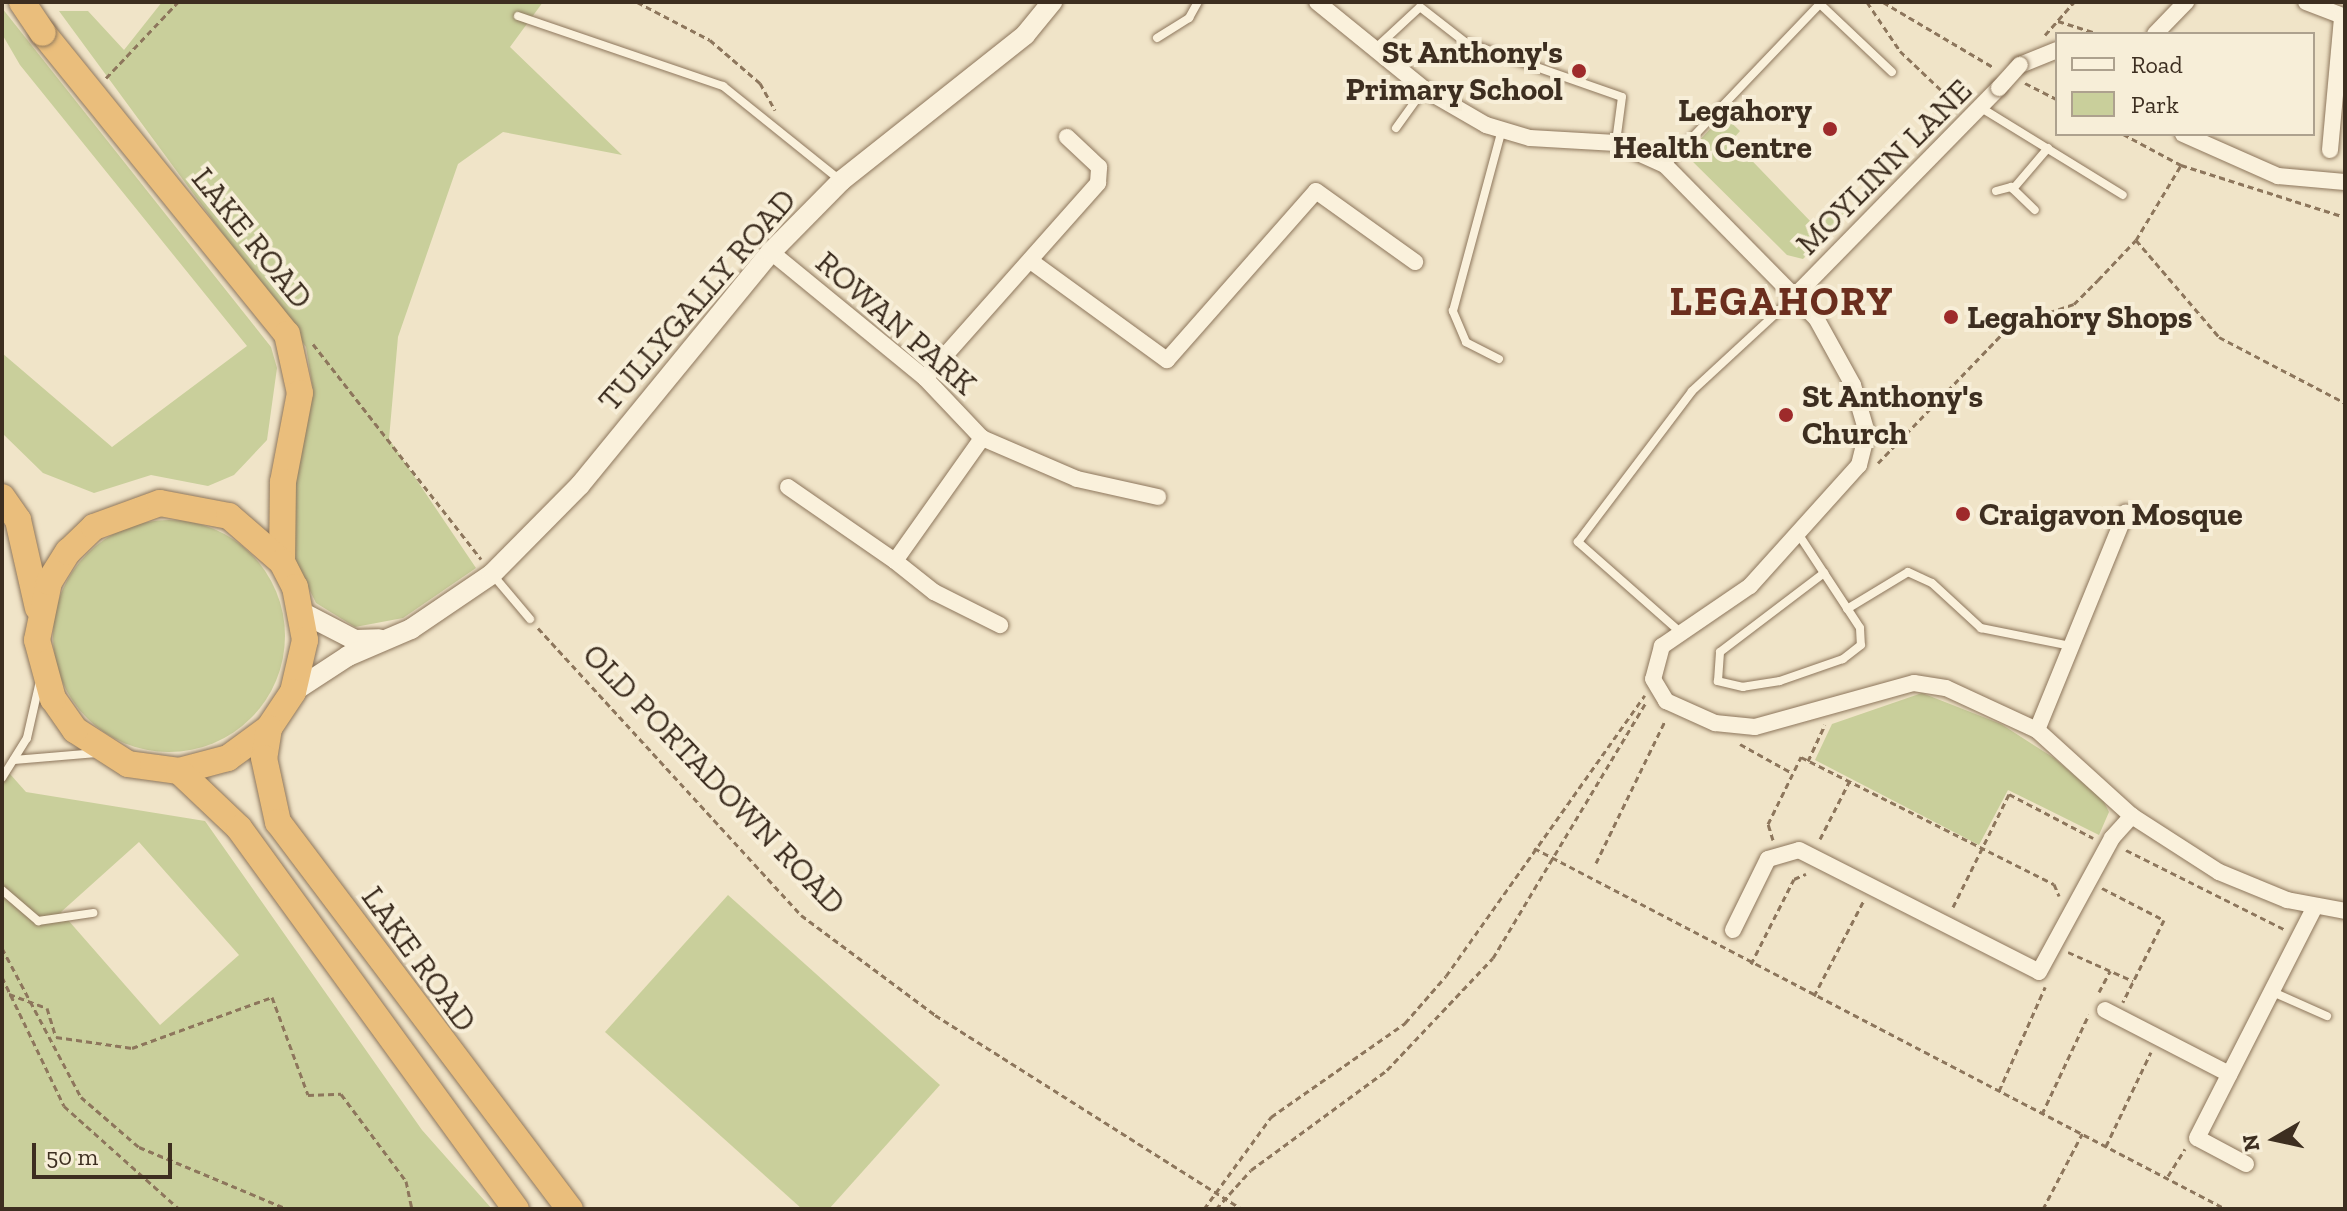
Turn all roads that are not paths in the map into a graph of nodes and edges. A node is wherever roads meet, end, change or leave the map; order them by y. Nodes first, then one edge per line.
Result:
1 (22, 2) edge
2 (1052, 2) edge
3 (1198, 2) edge
4 (1317, 2) edge
5 (2186, 2) edge
6 (2306, 2) edge
7 (518, 16) dead end
8 (2343, 17) edge
9 (2157, 32) edge
10 (1157, 38) dead end
11 (1378, 46) junction
12 (2055, 51) edge
13 (1892, 72) dead end
14 (1424, 89) junction
15 (1978, 114) junction
16 (1396, 128) dead end
17 (1502, 130) junction
18 (2188, 136) edge
19 (1067, 137) dead end
20 (1616, 143) junction
21 (2048, 148) junction
22 (2330, 150) dead end
23 (1665, 165) junction
24 (841, 181) junction
25 (2345, 182) edge
26 (2013, 189) junction
27 (1996, 191) dead end
28 (2123, 195) dead end
29 (2035, 210) dead end
30 (771, 252) junction
31 (1032, 262) junction
32 (1415, 262) dead end
33 (1794, 297) junction
34 (1499, 359) dead end
35 (925, 378) junction
36 (982, 438) junction
37 (788, 487) dead end
38 (2, 497) edge
39 (1158, 497) dead end
40 (2126, 512) dead end
41 (1799, 535) junction
42 (895, 561) junction
43 (282, 562) junction
44 (1824, 573) junction
45 (492, 574) junction
46 (1847, 609) junction
47 (303, 613) junction
48 (39, 616) junction
49 (530, 619) road end
50 (1000, 625) dead end
51 (1679, 631) junction
52 (391, 638) junction
53 (2071, 646) junction
54 (40, 664) junction
55 (293, 692) junction
56 (269, 728) junction
57 (2037, 730) junction
58 (104, 753) junction
59 (14, 760) junction
60 (179, 771) junction
61 (2, 778) edge
62 (2132, 816) junction
63 (2, 890) edge
64 (2314, 908) junction
65 (2345, 911) edge
66 (93, 913) dead end
67 (1733, 930) dead end
68 (2275, 993) junction
69 (2103, 1008) road end
70 (2327, 1016) dead end
71 (2229, 1074) junction
72 (2246, 1164) dead end
73 (516, 1209) edge
74 (570, 1209) edge

1 - 43 highway, LAKE ROAD, bridge
2 - 24 street, TULLYGALLY ROAD
3 - 10 lane
4 - 11 street, MOYLINN LANE
5 - 9 street
6 - 8 street
7 - 24 lane
8 - 22 street
11 - 14 street, MOYLINN LANE
11 - 20 lane
12 - 15 street, MOYLINN LANE, bridge
13 - 23 lane
14 - 16 lane
14 - 17 street, MOYLINN LANE
15 - 21 lane
15 - 33 street, MOYLINN LANE
17 - 20 street, MOYLINN LANE
17 - 34 lane
18 - 25 street
19 - 31 street
20 - 23 street, MOYLINN LANE
21 - 26 lane
21 - 28 lane
23 - 33 street, MOYLINN LANE
24 - 30 street, TULLYGALLY ROAD
26 - 27 lane
26 - 29 lane
30 - 35 street, ROWAN PARK
30 - 45 street, TULLYGALLY ROAD
31 - 32 street
31 - 35 street
33 - 41 street
33 - 51 lane
35 - 36 street, ROWAN PARK
36 - 39 street, ROWAN PARK
36 - 42 street, ROWAN PARK
37 - 42 street
38 - 48 highway
40 - 53 street
41 - 44 lane
41 - 51 street
42 - 50 street
43 - 47 highway
43 - 48 highway
44 - 46 lane
44 - 46 lane
45 - 49 lane
45 - 52 street, TULLYGALLY ROAD
46 - 53 lane
47 - 52 street
47 - 55 highway
48 - 54 highway
51 - 57 street
52 - 55 street, TULLYGALLY ROAD
53 - 57 street
54 - 58 highway
54 - 59 lane
55 - 56 highway
56 - 60 highway
56 - 74 highway, LAKE ROAD
57 - 62 street
58 - 59 lane
58 - 60 highway
59 - 61 lane
60 - 73 highway
62 - 64 street
62 - 67 street
63 - 66 lane
64 - 65 street
64 - 68 street
68 - 70 lane
68 - 71 street
69 - 71 street
71 - 72 street

